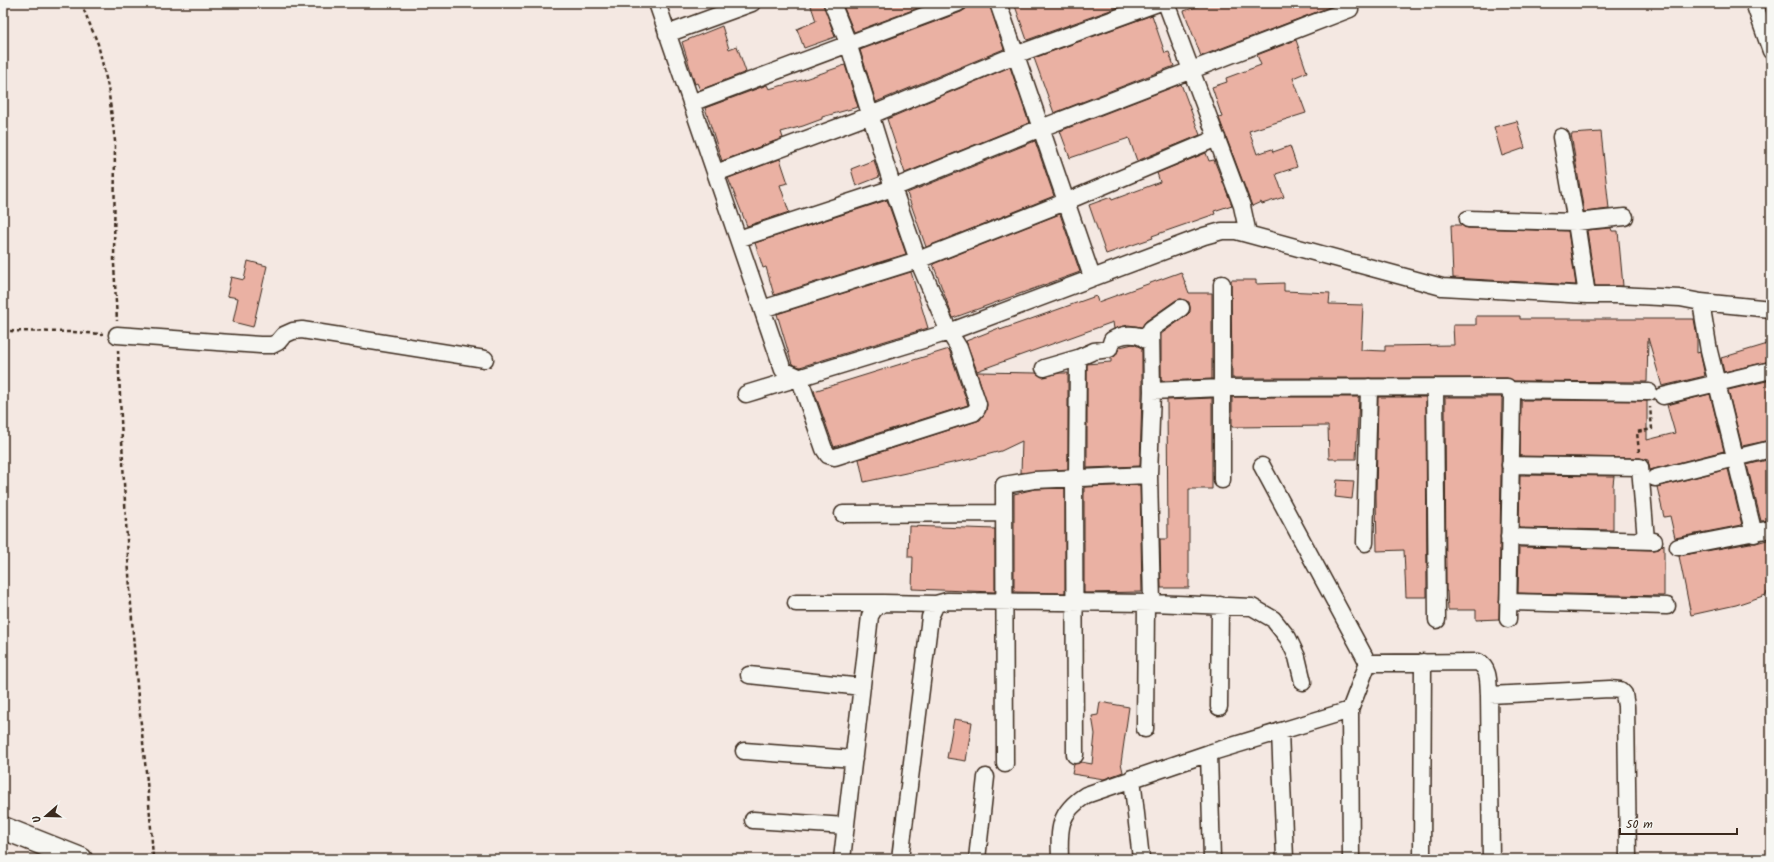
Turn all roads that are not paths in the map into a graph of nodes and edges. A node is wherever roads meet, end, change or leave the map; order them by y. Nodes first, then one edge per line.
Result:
1 (657, 3) edge
2 (752, 3) edge
3 (832, 3) edge
4 (958, 3) edge
5 (998, 3) edge
6 (1158, 3) edge
7 (1166, 3) edge
8 (1754, 3) edge
9 (1350, 9) dead end
10 (667, 34) junction
11 (848, 43) junction
12 (1771, 51) edge
13 (1015, 55) junction
14 (1191, 71) junction
15 (691, 103) junction
16 (871, 115) junction
17 (1041, 128) junction
18 (1561, 136) dead end
19 (1217, 138) junction
20 (716, 174) junction
21 (893, 188) junction
22 (1065, 202) junction
23 (1625, 217) dead end
24 (1468, 219) dead end
25 (1576, 222) junction
26 (1248, 234) junction
27 (738, 239) junction
28 (918, 260) junction
29 (1092, 277) junction
30 (1222, 284) dead end
31 (1587, 295) junction
32 (1701, 302) junction
33 (1181, 308) dead end
34 (762, 309) junction
35 (1771, 309) edge
36 (1151, 330) junction
37 (948, 332) junction
38 (117, 335) road end
39 (1078, 358) junction
40 (485, 359) dead end
41 (1044, 368) dead end
42 (1771, 370) edge
43 (799, 377) junction
44 (1717, 384) junction
45 (1369, 387) junction
46 (1435, 387) junction
47 (1222, 388) junction
48 (1510, 390) junction
49 (1152, 391) junction
50 (746, 394) dead end
51 (1771, 449) edge
52 (1735, 458) junction
53 (1510, 465) junction
54 (1262, 466) dead end
55 (1149, 476) junction
56 (1075, 477) junction
57 (1655, 478) dead end
58 (1222, 480) dead end
59 (1003, 513) junction
60 (843, 514) dead end
61 (1771, 529) edge
62 (1754, 534) junction
63 (1509, 537) junction
64 (1364, 543) dead end
65 (1678, 547) dead end
66 (1004, 602) junction
67 (1508, 602) junction
68 (796, 603) dead end
69 (882, 603) junction
70 (1074, 603) junction
71 (1149, 603) junction
72 (936, 604) junction
73 (1220, 606) junction
74 (1666, 606) dead end
75 (1508, 619) dead end
76 (1437, 620) dead end
77 (1368, 662) junction
78 (1423, 662) junction
79 (749, 675) dead end
80 (1303, 682) dead end
81 (862, 687) junction
82 (1489, 695) junction
83 (1219, 707) dead end
84 (1350, 710) junction
85 (1145, 729) dead end
86 (1280, 731) junction
87 (744, 751) dead end
88 (1209, 752) junction
89 (1076, 755) dead end
90 (854, 759) junction
91 (1005, 764) dead end
92 (986, 777) dead end
93 (1132, 778) junction
94 (753, 820) dead end
95 (846, 826) junction
96 (3, 828) edge
97 (81, 859) edge
98 (842, 859) edge
99 (900, 859) edge
100 (977, 859) edge
101 (1060, 859) edge
102 (1141, 859) edge
103 (1212, 859) edge
104 (1284, 859) edge
105 (1351, 859) edge
106 (1422, 859) edge
107 (1491, 859) edge
108 (1628, 859) edge

1 - 10 street
2 - 10 street
3 - 11 street
4 - 11 street
5 - 13 street
6 - 13 street
7 - 14 street
8 - 12 street
9 - 14 street
10 - 15 street
11 - 15 street
11 - 16 street
13 - 16 street
13 - 17 street
14 - 17 street
14 - 19 street
15 - 20 street
16 - 20 street
16 - 21 street
17 - 21 street
17 - 22 street
18 - 25 street
19 - 22 street
19 - 26 street
20 - 27 street
21 - 27 street
21 - 28 street
22 - 28 street
22 - 29 street
23 - 25 street
24 - 25 street
25 - 31 street
26 - 29 street
26 - 31 street
27 - 34 street
28 - 34 street
28 - 37 street
29 - 37 street
30 - 47 street
31 - 32 street
32 - 35 street
32 - 44 street
33 - 36 street
34 - 43 street
36 - 39 street
36 - 49 street
37 - 43 street
37 - 43 street
38 - 40 street
39 - 41 street
39 - 56 street
42 - 44 street
43 - 50 street
44 - 48 street
44 - 52 street
45 - 46 street
45 - 47 street
45 - 64 street
46 - 48 street
46 - 76 street
47 - 49 street
47 - 58 street
48 - 53 street
49 - 55 street
51 - 52 street
52 - 57 street
52 - 62 street
53 - 63 street
53 - 63 street
54 - 77 street
55 - 56 street
55 - 71 street
56 - 59 street
56 - 70 street
59 - 60 street
59 - 66 street
61 - 62 street
62 - 65 street
63 - 67 street
66 - 70 street
66 - 72 street
66 - 91 street
67 - 74 street
67 - 75 street
68 - 69 street
69 - 72 street
69 - 81 street
70 - 71 street
70 - 89 street
71 - 73 street
71 - 85 street
72 - 99 street
73 - 80 street
73 - 83 street
77 - 78 street
77 - 84 street
78 - 82 street
78 - 106 street
79 - 81 street
81 - 90 street
82 - 107 street
82 - 108 street
84 - 86 street
84 - 105 street
86 - 88 street
86 - 104 street
87 - 90 street
88 - 93 street
88 - 103 street
90 - 95 street
92 - 100 street
93 - 101 street
93 - 102 street
94 - 95 street
95 - 98 street
96 - 97 street

